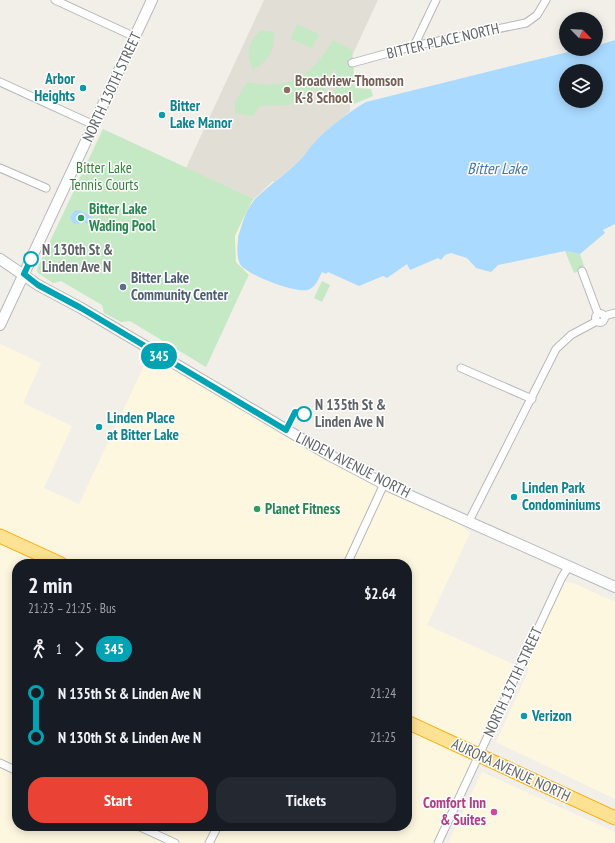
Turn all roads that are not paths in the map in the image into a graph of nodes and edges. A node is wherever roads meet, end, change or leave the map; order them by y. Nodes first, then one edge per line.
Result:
1 (55, 0) edge
2 (152, 0) edge
3 (436, 0) edge
4 (546, 0) edge
5 (135, 37) junction
6 (414, 46) junction
7 (352, 63) dead end
8 (0, 82) edge
9 (94, 125) junction
10 (0, 168) edge
11 (46, 188) dead end
12 (0, 259) edge
13 (582, 271) dead end
14 (24, 274) junction
15 (615, 313) edge
16 (600, 317) junction
17 (0, 325) edge
18 (461, 368) dead end
19 (532, 399) junction
20 (384, 484) junction
21 (469, 521) junction
22 (0, 536) edge
23 (50, 559) edge
24 (349, 559) edge
25 (569, 566) junction
26 (615, 587) edge
27 (412, 724) edge
28 (479, 755) junction
29 (0, 763) edge
30 (12, 769) edge
31 (615, 818) edge
32 (149, 831) edge
33 (215, 831) edge
34 (175, 843) edge
35 (209, 843) edge
36 (438, 843) edge

1 - 5 street
2 - 5 street, NORTH 130TH STREET
3 - 6 street
4 - 6 street, BITTER PLACE NORTH
5 - 9 street, NORTH 130TH STREET
6 - 7 street, BITTER PLACE NORTH
8 - 9 street
9 - 14 street, NORTH 130TH STREET
10 - 11 street
12 - 14 street, LINDEN AVENUE NORTH
13 - 16 street
14 - 17 street, NORTH 130TH STREET
14 - 20 street, LINDEN AVENUE NORTH
15 - 16 street
16 - 19 street
18 - 19 street
19 - 21 street
20 - 21 street, LINDEN AVENUE NORTH
20 - 24 street
21 - 25 street, LINDEN AVENUE NORTH
22 - 23 highway
25 - 26 street, LINDEN AVENUE NORTH
25 - 28 street, NORTH 137TH STREET
27 - 28 highway, AURORA AVENUE NORTH
28 - 31 highway, AURORA AVENUE NORTH
28 - 36 street, NORTH 137TH STREET
29 - 30 street
32 - 34 street
33 - 35 street

